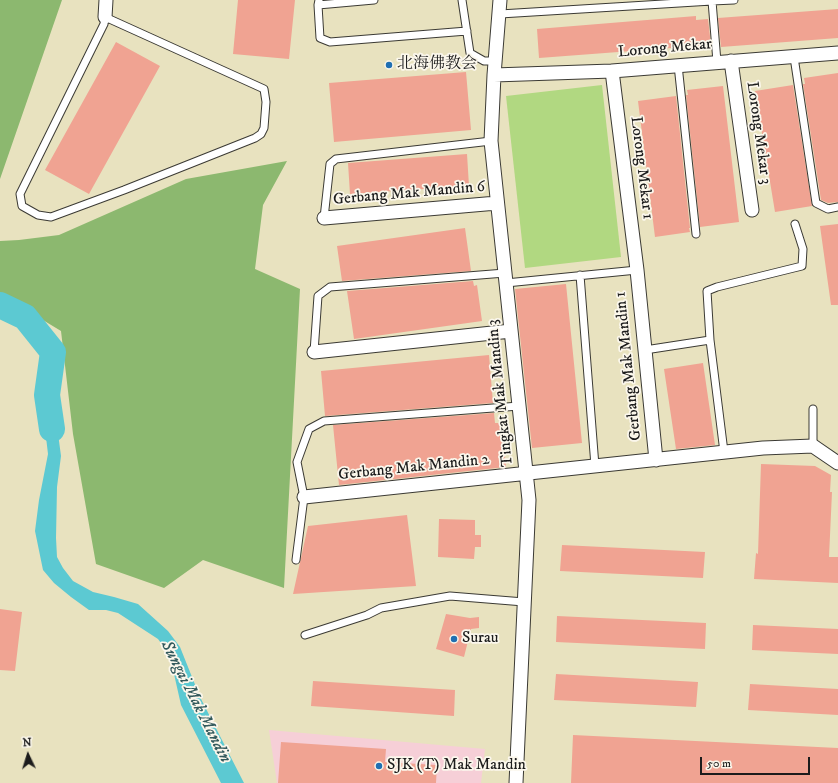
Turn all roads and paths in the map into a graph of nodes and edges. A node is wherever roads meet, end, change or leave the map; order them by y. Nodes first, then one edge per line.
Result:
1 (106, 0) edge
2 (374, 0) edge
3 (462, 0) edge
4 (500, 0) edge
5 (734, 0) edge
6 (712, 1) junction
7 (319, 3) edge
8 (500, 14) junction
9 (105, 17) junction
10 (467, 31) junction
11 (838, 53) edge
12 (794, 57) junction
13 (496, 61) junction
14 (731, 61) junction
15 (716, 62) junction
16 (678, 65) junction
17 (612, 71) junction
18 (494, 75) junction
19 (491, 141) junction
20 (498, 203) junction
21 (838, 207) edge
22 (752, 210) dead end
23 (324, 218) joint
24 (795, 224) dead end
25 (696, 234) dead end
26 (637, 270) junction
27 (580, 275) junction
28 (506, 278) junction
29 (511, 331) junction
30 (710, 340) junction
31 (645, 350) junction
32 (314, 352) joint
33 (519, 406) junction
34 (812, 409) dead end
35 (813, 446) junction
36 (724, 452) junction
37 (656, 460) junction
38 (838, 463) edge
39 (595, 466) junction
40 (527, 473) junction
41 (304, 497) junction
42 (296, 560) dead end
43 (524, 602) junction
44 (305, 635) dead end
45 (516, 783) edge

1 - 9 street
2 - 7 lane
3 - 10 lane
4 - 8 street, Tingkat Mak Mandin 3
5 - 6 lane
6 - 8 lane
6 - 15 lane
7 - 10 lane
8 - 13 street, Tingkat Mak Mandin 3
9 - 9 lane
10 - 13 lane
11 - 12 street, Lorong Mekar
12 - 14 street, Lorong Mekar
12 - 21 lane
13 - 18 street, Tingkat Mak Mandin 3
14 - 15 street, Lorong Mekar
14 - 22 street, Lorong Mekar 3
15 - 16 street, Lorong Mekar
16 - 17 street, Lorong Mekar
16 - 25 lane
17 - 18 street, Lorong Mekar
17 - 26 street, Lorong Mekar 1
18 - 19 street, Tingkat Mak Mandin 3
19 - 20 street, Tingkat Mak Mandin 3
19 - 23 lane
20 - 23 street, Gerbang Mak Mandin 6
20 - 28 street, Tingkat Mak Mandin 3
24 - 30 lane
26 - 27 lane
26 - 31 street, Gerbang Mak Mandin 1
27 - 28 lane
27 - 39 lane
28 - 29 street, Tingkat Mak Mandin 3
28 - 32 lane
29 - 32 street
29 - 33 street, Tingkat Mak Mandin 3
30 - 31 lane
30 - 36 lane
31 - 37 street, Gerbang Mak Mandin 1
33 - 40 street, Tingkat Mak Mandin 3
33 - 41 lane
34 - 35 lane
35 - 36 street, Gerbang Mak Mandin 2
35 - 38 street
36 - 37 street, Gerbang Mak Mandin 2
37 - 39 street, Gerbang Mak Mandin 2
39 - 40 street, Gerbang Mak Mandin 2
40 - 41 street, Gerbang Mak Mandin 2
40 - 43 street, Tingkat Mak Mandin 3
41 - 42 lane
43 - 44 lane
43 - 45 street, Tingkat Mak Mandin 3

